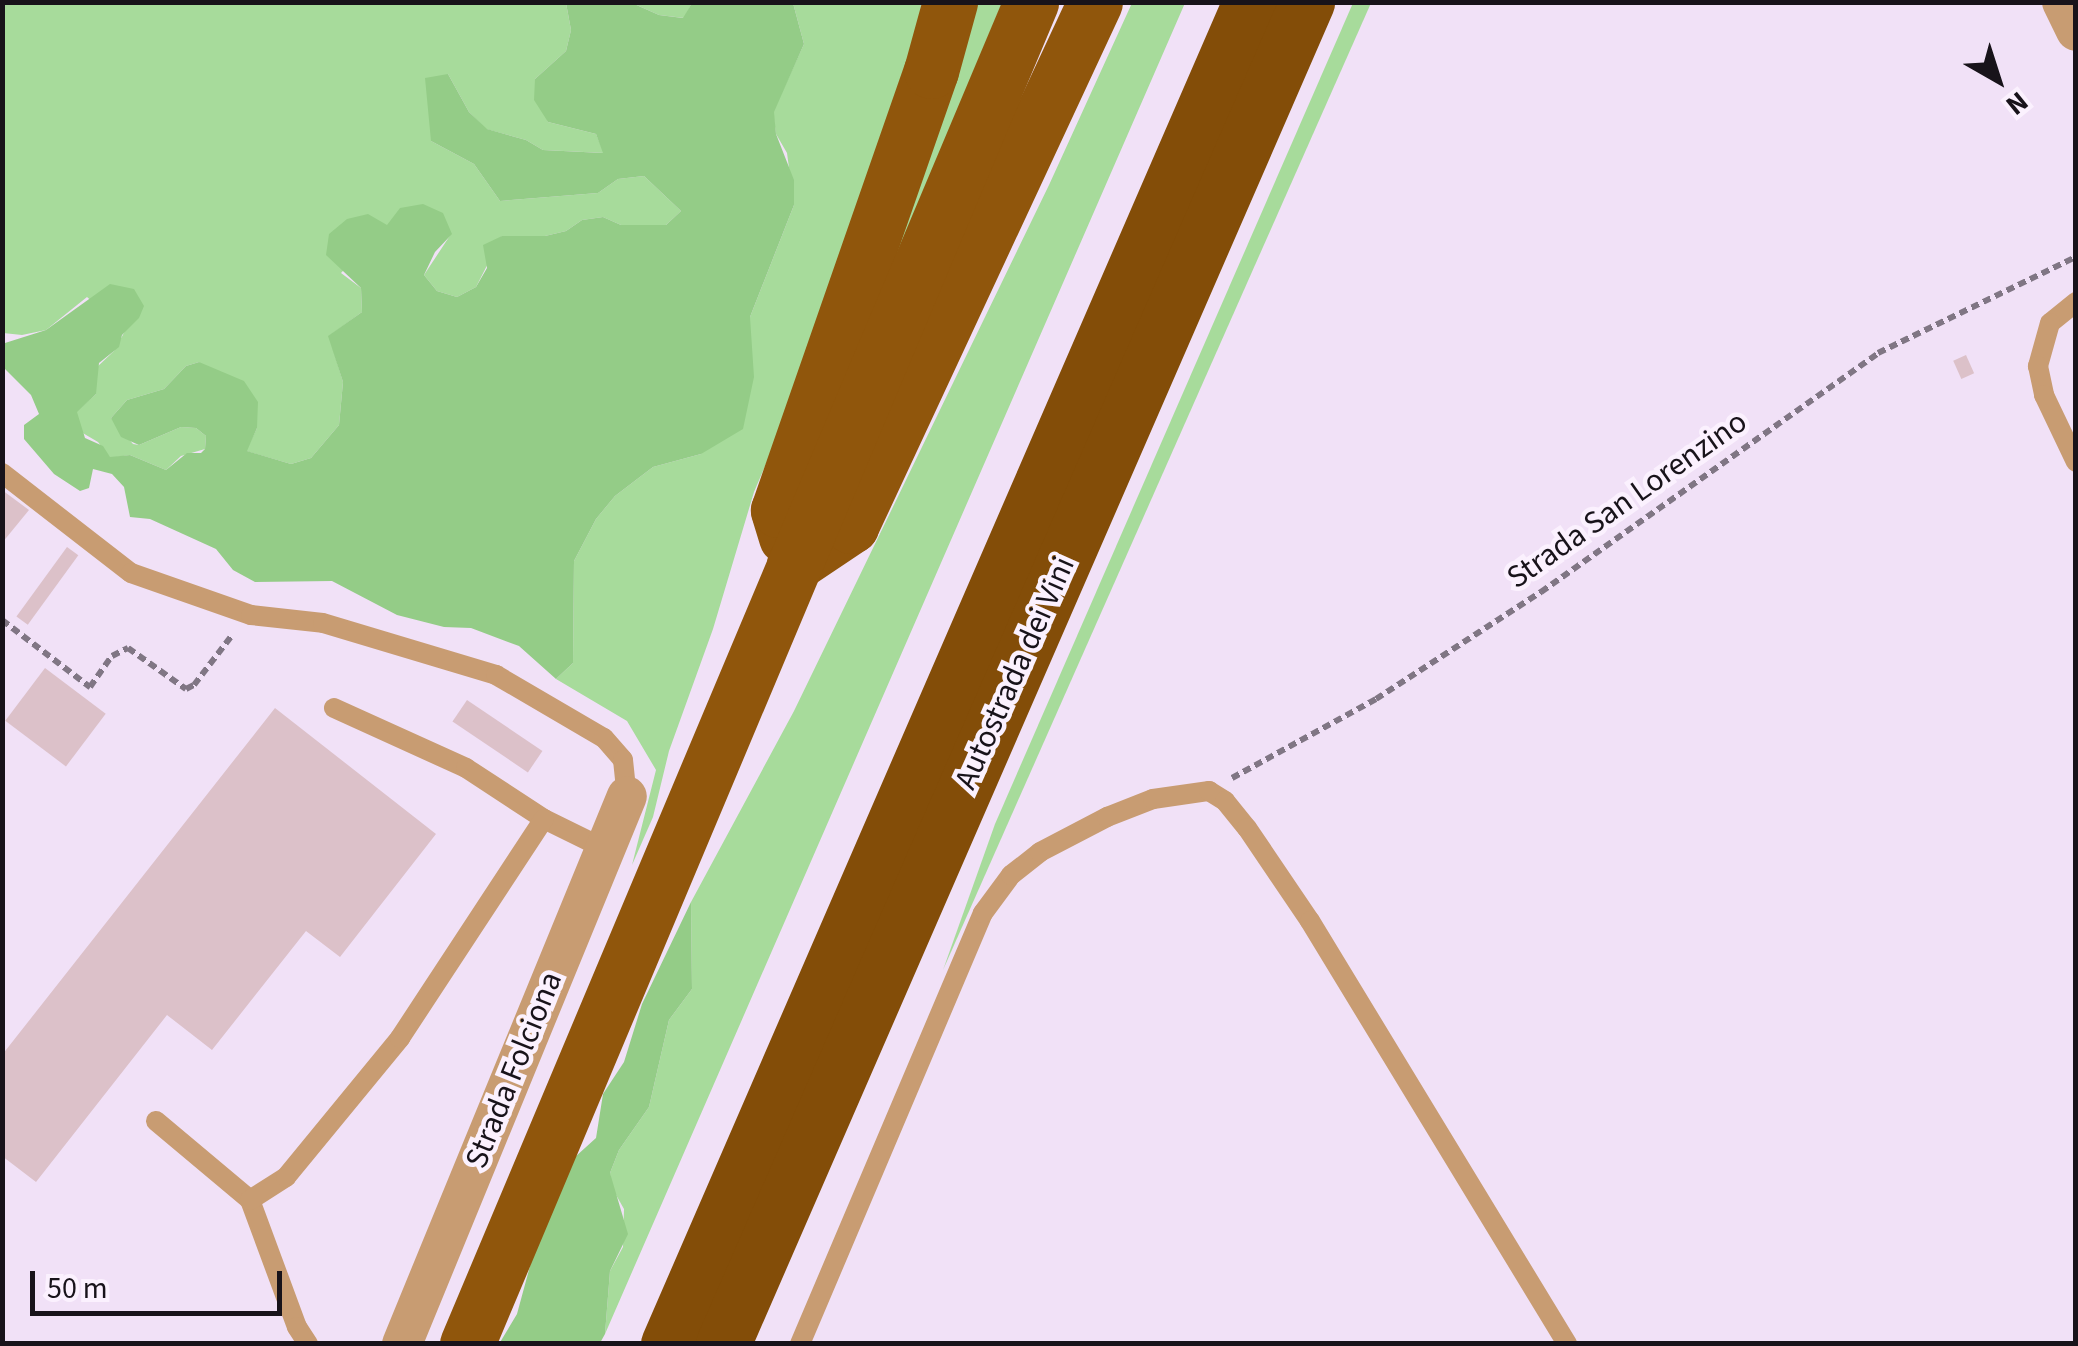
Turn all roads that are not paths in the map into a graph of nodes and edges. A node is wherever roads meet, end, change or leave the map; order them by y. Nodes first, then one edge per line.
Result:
1 (950, 2) edge
2 (1031, 2) edge
3 (1095, 2) edge
4 (1250, 2) edge
5 (1307, 2) edge
6 (2062, 2) edge
7 (2076, 30) edge
8 (2076, 302) edge
9 (2076, 462) edge
10 (2, 473) edge
11 (794, 564) junction
12 (334, 708) dead end
13 (627, 796) joint
14 (544, 819) junction
15 (605, 849) junction
16 (156, 1120) dead end
17 (250, 1200) junction
18 (308, 1344) edge
19 (402, 1344) edge
20 (467, 1344) edge
21 (668, 1344) edge
22 (723, 1344) edge
23 (800, 1344) edge
24 (1566, 1344) edge

1 - 11 highway
2 - 11 highway
3 - 11 highway
4 - 21 highway, Autostrada dei Vini
5 - 22 highway, Autostrada dei Vini
6 - 7 street
8 - 9 lane
10 - 13 lane
11 - 20 highway
12 - 14 lane
13 - 15 street, Strada Folciona
14 - 15 lane
14 - 17 lane
15 - 19 street, Strada Folciona
16 - 17 lane
17 - 18 lane
23 - 24 lane

